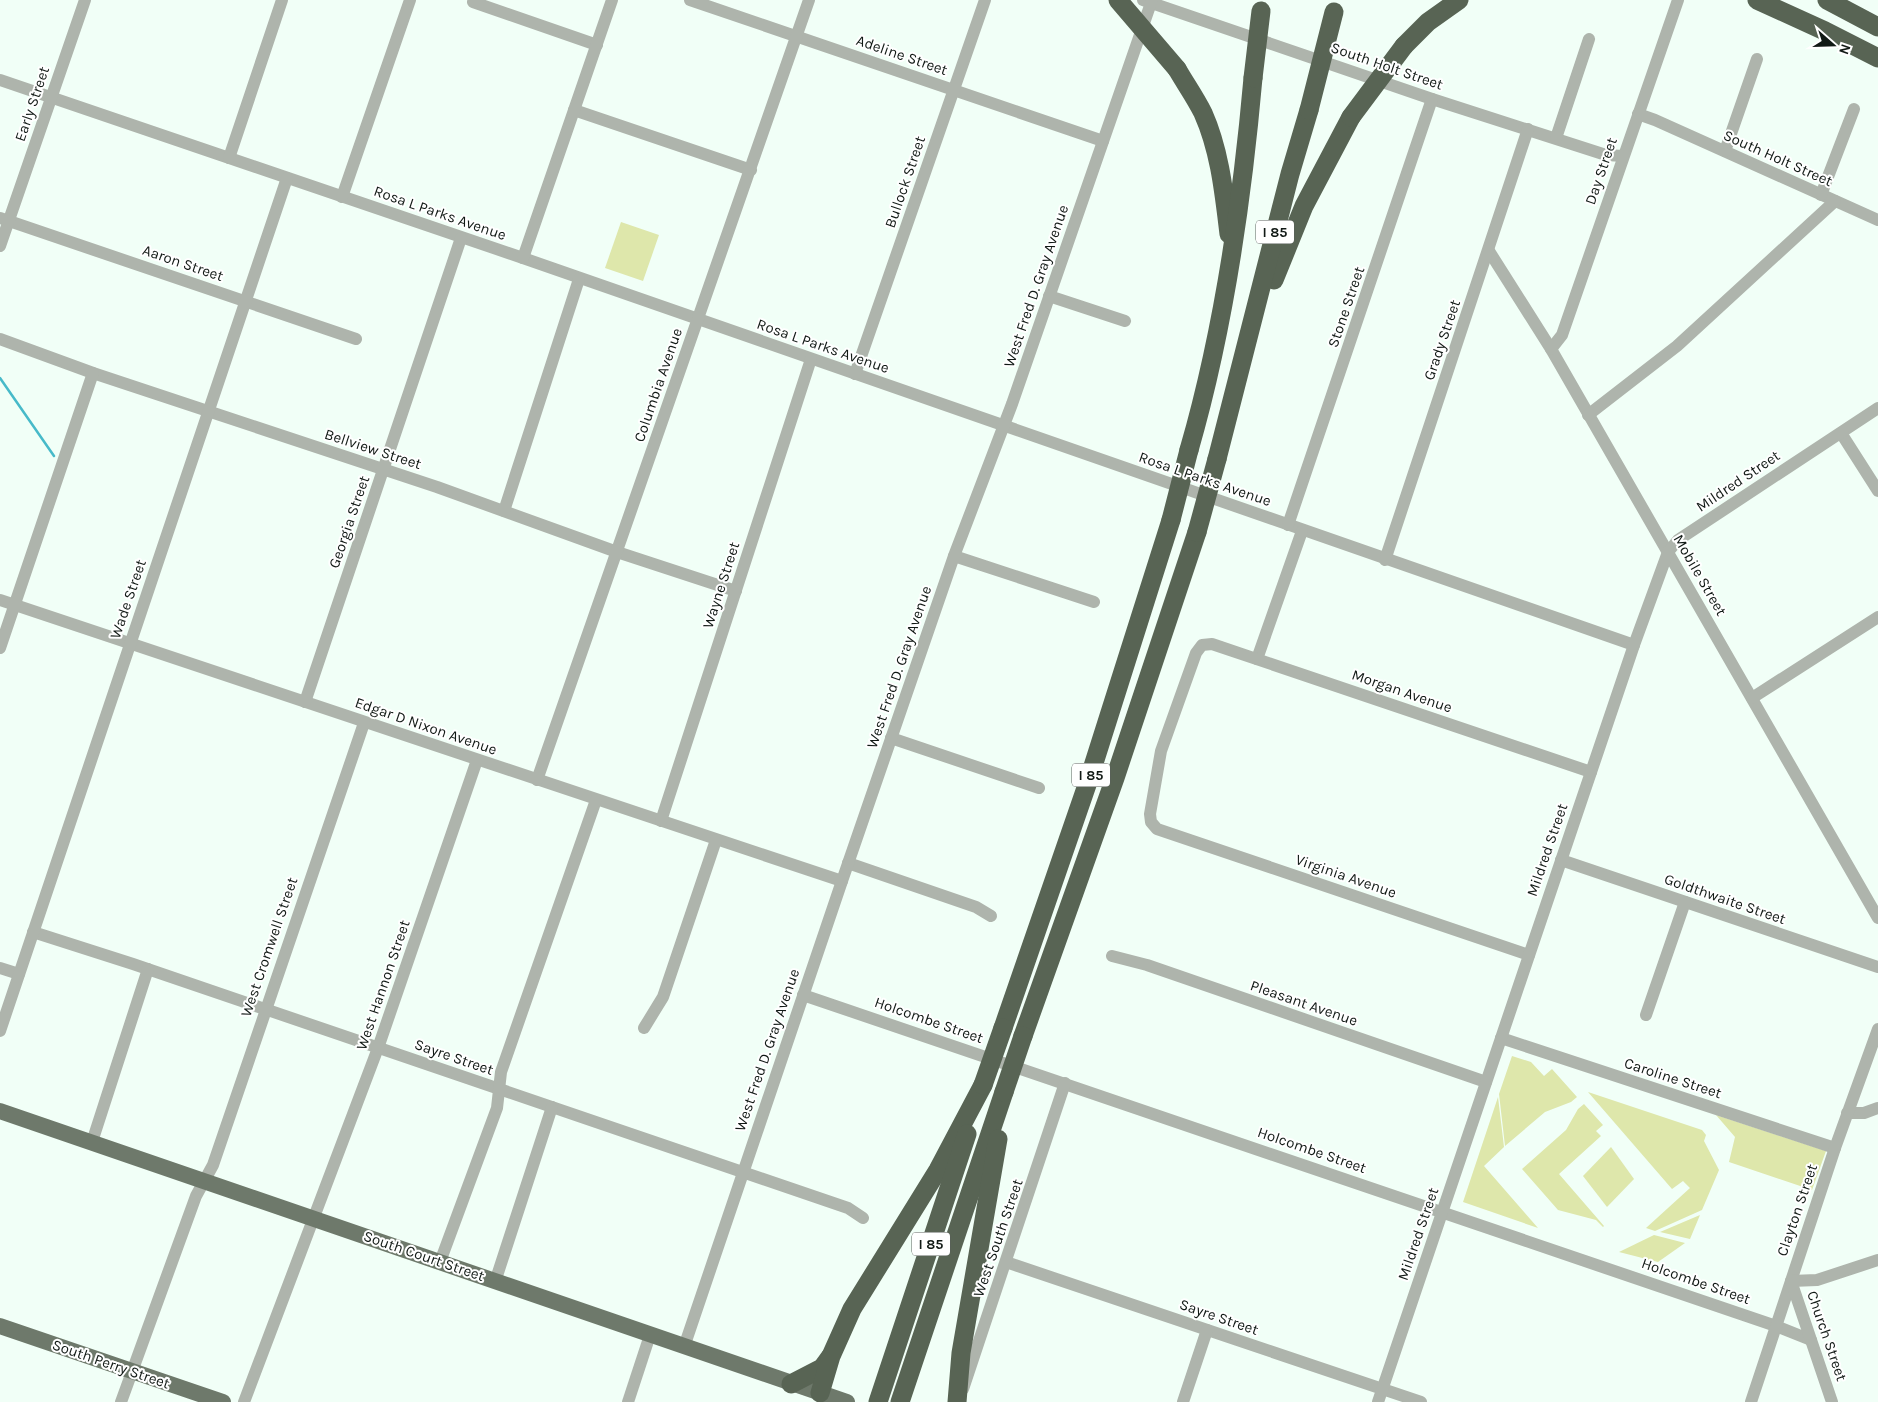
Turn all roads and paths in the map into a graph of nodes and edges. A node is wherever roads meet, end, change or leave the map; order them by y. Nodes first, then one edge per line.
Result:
1 (85, 0) edge
2 (282, 0) edge
3 (410, 0) edge
4 (612, 0) edge
5 (690, 0) edge
6 (808, 0) edge
7 (985, 0) edge
8 (1118, 0) edge
9 (1459, 0) edge
10 (1678, 0) edge
11 (1756, 0) edge
12 (1826, 0) edge
13 (1148, 1) edge
14 (473, 2) dead end
15 (1336, 4) edge
16 (1262, 6) edge
17 (1878, 27) edge
18 (797, 37) junction
19 (1589, 39) dead end
20 (597, 45) junction
21 (1878, 58) edge
22 (1757, 59) dead end
23 (0, 80) edge
24 (954, 90) junction
25 (52, 98) junction
26 (1432, 99) junction
27 (1854, 109) dead end
28 (574, 110) junction
29 (1638, 114) junction
30 (1528, 130) junction
31 (1556, 138) junction
32 (1103, 141) junction
33 (1725, 151) junction
34 (1623, 156) junction
35 (229, 158) junction
36 (751, 170) junction
37 (287, 178) junction
38 (1821, 195) junction
39 (342, 197) junction
40 (1835, 201) junction
41 (4, 220) edge
42 (1878, 220) edge
43 (462, 238) junction
44 (0, 246) edge
45 (1489, 251) junction
46 (523, 258) junction
47 (1231, 258) junction
48 (579, 278) junction
49 (1049, 296) junction
50 (246, 302) junction
51 (698, 320) junction
52 (1125, 321) dead end
53 (0, 339) edge
54 (356, 339) dead end
55 (1551, 349) junction
56 (1244, 355) junction
57 (811, 359) junction
58 (93, 373) junction
59 (855, 374) junction
60 (1878, 408) edge
61 (208, 411) junction
62 (1588, 415) junction
63 (1003, 426) junction
64 (1841, 434) junction
65 (384, 470) junction
66 (1878, 491) edge
67 (504, 511) junction
68 (1288, 525) junction
69 (1302, 531) junction
70 (617, 552) junction
71 (1668, 552) junction
72 (954, 556) junction
73 (1385, 560) junction
74 (736, 591) junction
75 (0, 600) edge
76 (1094, 602) dead end
77 (14, 605) junction
78 (1878, 617) edge
79 (130, 643) junction
80 (1634, 645) junction
81 (0, 648) edge
82 (1257, 659) junction
83 (1752, 698) junction
84 (305, 702) junction
85 (364, 722) junction
86 (891, 738) junction
87 (477, 760) junction
88 (1591, 772) junction
89 (538, 780) junction
90 (1039, 788) dead end
91 (596, 800) junction
92 (661, 821) junction
93 (1153, 825) joint
94 (716, 840) junction
95 (1562, 860) junction
96 (848, 863) junction
97 (842, 881) junction
98 (1685, 902) junction
99 (991, 916) dead end
100 (1878, 918) edge
101 (33, 932) junction
102 (1529, 955) junction
103 (1112, 956) dead end
104 (1878, 967) edge
105 (0, 968) edge
106 (148, 969) junction
107 (19, 974) junction
108 (803, 995) junction
109 (265, 1009) junction
110 (1646, 1015) dead end
111 (644, 1028) dead end
112 (1878, 1029) edge
113 (0, 1031) edge
114 (1501, 1038) junction
115 (378, 1048) junction
116 (1486, 1082) junction
117 (1065, 1084) junction
118 (983, 1085) junction
119 (499, 1089) junction
120 (1004, 1092) junction
121 (552, 1107) junction
122 (1878, 1108) edge
123 (0, 1113) edge
124 (1847, 1113) junction
125 (92, 1142) junction
126 (1835, 1148) junction
127 (742, 1172) junction
128 (205, 1181) junction
129 (1442, 1212) junction
130 (314, 1218) junction
131 (863, 1218) dead end
132 (1878, 1260) edge
133 (440, 1262) junction
134 (1006, 1262) junction
135 (1791, 1281) junction
136 (495, 1282) junction
137 (0, 1326) edge
138 (1776, 1326) junction
139 (1207, 1330) junction
140 (650, 1335) junction
141 (1811, 1340) junction
142 (684, 1347) junction
143 (831, 1356) junction
144 (132, 1371) junction
145 (791, 1384) junction
146 (1382, 1389) junction
147 (818, 1398) edge
148 (213, 1400) edge
149 (845, 1401) edge
150 (120, 1402) edge
151 (244, 1402) edge
152 (628, 1402) edge
153 (878, 1402) edge
154 (900, 1402) edge
155 (957, 1402) edge
156 (1183, 1402) edge
157 (1378, 1402) edge
158 (1421, 1402) edge
159 (1751, 1402) edge
160 (1832, 1402) edge

1 - 25 street, Early Street
2 - 35 street
3 - 39 street
4 - 20 street
5 - 18 street, Adeline Street
6 - 18 street, Columbia Avenue
7 - 24 street, Bullock Street
8 - 47 highway, bridge
9 - 56 highway, bridge
10 - 29 street, Day Street
11 - 21 highway
12 - 17 highway
13 - 26 street, South Holt Street
13 - 32 street, West Fred D. Gray Avenue
14 - 20 street
15 - 56 highway, I 85, bridge
16 - 47 highway, I 85, bridge
18 - 24 street, Adeline Street
18 - 36 street, Columbia Avenue
19 - 31 street
20 - 28 street
22 - 33 street
23 - 25 street, Rosa L Parks Avenue
24 - 32 street, Adeline Street
24 - 59 street, Bullock Street
25 - 35 street, Rosa L Parks Avenue
25 - 41 street, Early Street
26 - 30 street, South Holt Street
26 - 68 street, Stone Street
27 - 38 street
28 - 36 street
28 - 46 street
29 - 33 street, South Holt Street
29 - 34 street, Day Street
30 - 31 street, South Holt Street
30 - 45 street, Grady Street
31 - 34 street, South Holt Street
32 - 49 street, West Fred D. Gray Avenue
33 - 38 street, South Holt Street
34 - 55 street, Day Street
35 - 37 street, Rosa L Parks Avenue
36 - 51 street, Columbia Avenue
37 - 39 street, Rosa L Parks Avenue
37 - 50 street, Wade Street
38 - 40 street, South Holt Street
39 - 43 street, Rosa L Parks Avenue
40 - 42 street, South Holt Street
40 - 62 street
41 - 44 street, Early Street
41 - 50 street, Aaron Street
43 - 46 street, Rosa L Parks Avenue
43 - 65 street, Georgia Street
45 - 55 street, Mobile Street
45 - 73 street, Grady Street
46 - 48 street, Rosa L Parks Avenue
47 - 118 highway, I 85, bridge
48 - 51 street, Rosa L Parks Avenue
48 - 67 street
49 - 52 street
49 - 63 street, West Fred D. Gray Avenue
50 - 54 street, Aaron Street
50 - 61 street, Wade Street
51 - 57 street, Rosa L Parks Avenue
51 - 70 street, Columbia Avenue
53 - 58 street, Bellview Street
55 - 62 street, Mobile Street
56 - 120 highway, I 85, bridge
57 - 59 street, Rosa L Parks Avenue
57 - 74 street, Wayne Street
58 - 61 street, Bellview Street
58 - 77 street
59 - 63 street, Rosa L Parks Avenue
60 - 64 street, Mildred Street
61 - 65 street, Bellview Street
61 - 79 street, Wade Street
62 - 71 street, Mobile Street
63 - 68 street, Rosa L Parks Avenue
63 - 72 street, West Fred D. Gray Avenue
64 - 66 street
64 - 71 street, Mildred Street
65 - 67 street, Bellview Street
65 - 84 street, Georgia Street
67 - 70 street, Bellview Street
68 - 69 street, Rosa L Parks Avenue
69 - 73 street, Rosa L Parks Avenue
69 - 82 street
70 - 74 street, Bellview Street
70 - 89 street, Columbia Avenue
71 - 80 street, Mildred Street
71 - 83 street, Mobile Street
72 - 76 street
72 - 86 street, West Fred D. Gray Avenue
73 - 80 street, Rosa L Parks Avenue
74 - 92 street, Wayne Street
75 - 77 street, Edgar D Nixon Avenue
77 - 79 street, Edgar D Nixon Avenue
77 - 81 street
78 - 83 street
79 - 84 street, Edgar D Nixon Avenue
79 - 101 street, Wade Street
80 - 88 street, Mildred Street
82 - 88 street, Morgan Avenue
82 - 93 street, Morgan Avenue
83 - 100 street, Mobile Street
84 - 85 street, Edgar D Nixon Avenue
85 - 87 street, Edgar D Nixon Avenue
85 - 109 street, West Cromwell Street
86 - 90 street
86 - 96 street, West Fred D. Gray Avenue
87 - 89 street, Edgar D Nixon Avenue
87 - 115 street, West Hannon Street
88 - 95 street, Mildred Street
89 - 91 street, Edgar D Nixon Avenue
91 - 92 street, Edgar D Nixon Avenue
91 - 119 street
92 - 94 street, Edgar D Nixon Avenue
93 - 102 street, Virginia Avenue
94 - 97 street, Edgar D Nixon Avenue
94 - 111 street
95 - 98 street, Goldthwaite Street
95 - 102 street, Mildred Street
96 - 97 street, West Fred D. Gray Avenue
96 - 99 street
97 - 108 street, West Fred D. Gray Avenue
98 - 104 street, Goldthwaite Street
98 - 110 street
101 - 106 street, Sayre Street
101 - 107 street, Wade Street
102 - 114 street, Mildred Street
103 - 116 street, Pleasant Avenue
105 - 107 street
106 - 109 street, Sayre Street
106 - 125 street
107 - 113 street, Wade Street
108 - 117 street, Holcombe Street
108 - 127 street, West Fred D. Gray Avenue
109 - 115 street, Sayre Street
109 - 128 street, West Cromwell Street
112 - 124 street, Clayton Street
114 - 116 street, Mildred Street
114 - 126 street, Caroline Street
115 - 119 street, Sayre Street
115 - 130 street, West Hannon Street
116 - 129 street, Mildred Street
117 - 129 street, Holcombe Street
117 - 134 street, West South Street
118 - 143 highway
118 - 153 highway, I 85
119 - 121 street, Sayre Street
119 - 133 street
120 - 154 highway, I 85
120 - 155 highway
121 - 127 street, Sayre Street
121 - 136 street
122 - 124 street
123 - 125 main road, South Court Street
124 - 126 street, Clayton Street
125 - 128 main road, South Court Street
126 - 135 street, Clayton Street
127 - 131 street, Sayre Street
127 - 142 street, West Fred D. Gray Avenue
128 - 130 main road, South Court Street
128 - 144 street, West Cromwell Street
129 - 138 street, Holcombe Street
129 - 146 street, Mildred Street
130 - 133 main road, South Court Street
130 - 151 street, West Hannon Street
132 - 135 street
133 - 136 main road, South Court Street
134 - 139 street, Sayre Street
134 - 155 street, West South Street
135 - 138 street, Clayton Street
135 - 141 street, Church Street
136 - 140 main road, South Court Street
137 - 144 main road, South Perry Street
138 - 141 street, Holcombe Street
138 - 159 street, Clayton Street
139 - 146 street, Sayre Street
139 - 156 street
140 - 142 main road, South Court Street
140 - 152 street
141 - 160 street, Church Street
142 - 145 main road, South Court Street
143 - 145 highway
143 - 147 highway
144 - 148 main road, South Perry Street
144 - 150 street, West Cromwell Street
145 - 147 main road, South Court Street
146 - 157 street, Mildred Street
146 - 158 street, Sayre Street
147 - 149 main road, South Court Street

